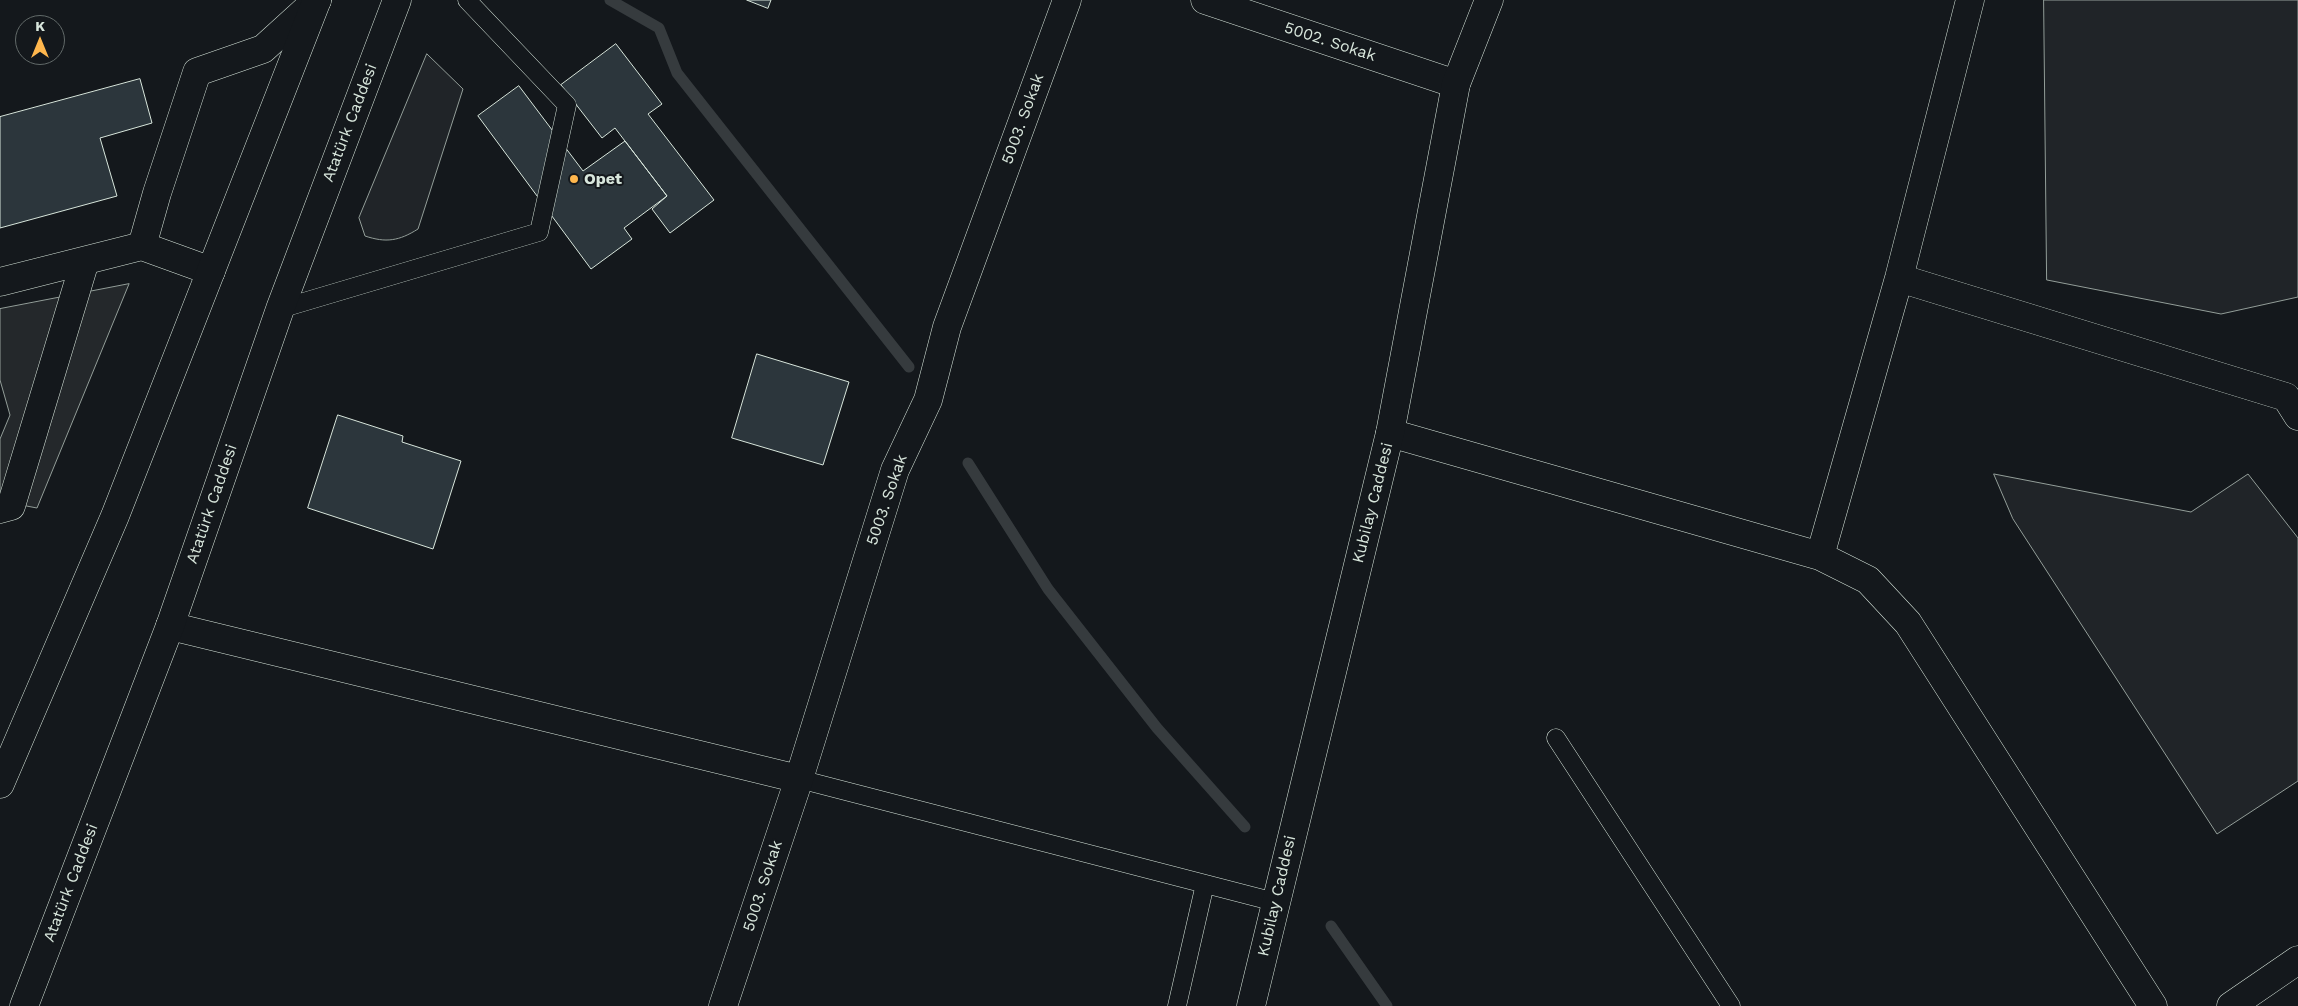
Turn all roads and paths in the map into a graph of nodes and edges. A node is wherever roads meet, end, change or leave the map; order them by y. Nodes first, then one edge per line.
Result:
1 (317, 0) edge
2 (397, 0) edge
3 (467, 0) edge
4 (1067, 0) edge
5 (1204, 0) edge
6 (1489, 0) edge
7 (1970, 0) edge
8 (1456, 84) junction
9 (142, 246) junction
10 (85, 261) junction
11 (211, 272) junction
12 (1899, 278) junction
13 (0, 282) edge
14 (280, 309) junction
15 (2294, 401) edge
16 (1390, 433) junction
17 (0, 509) edge
18 (1820, 556) junction
19 (170, 626) junction
20 (1556, 738) dead end
21 (799, 779) junction
22 (0, 784) edge
23 (1205, 884) junction
24 (1275, 902) junction
25 (2298, 960) edge
26 (24, 1006) edge
27 (724, 1006) edge
28 (1177, 1006) edge
29 (1251, 1006) edge
30 (1731, 1006) edge
31 (2153, 1006) edge
32 (2231, 1006) edge

1 - 9 main road
1 - 11 main road
2 - 14 main road, Atatürk Caddesi
3 - 14 lane
4 - 21 main road, 5003. Sokak
5 - 8 main road, 5002. Sokak
6 - 8 main road, Kubilay Caddesi
7 - 12 main road
8 - 16 main road, Kubilay Caddesi
9 - 10 main road
9 - 11 main road
10 - 13 main road
10 - 17 main road
11 - 22 main road
12 - 15 main road
12 - 18 main road
14 - 19 main road, Atatürk Caddesi
16 - 18 main road
16 - 24 main road, Kubilay Caddesi
18 - 31 main road
19 - 21 main road
19 - 26 main road, Atatürk Caddesi
20 - 30 lane
21 - 23 lane
21 - 27 main road, 5003. Sokak
23 - 24 lane
23 - 28 lane
24 - 29 main road, Kubilay Caddesi
25 - 32 main road

